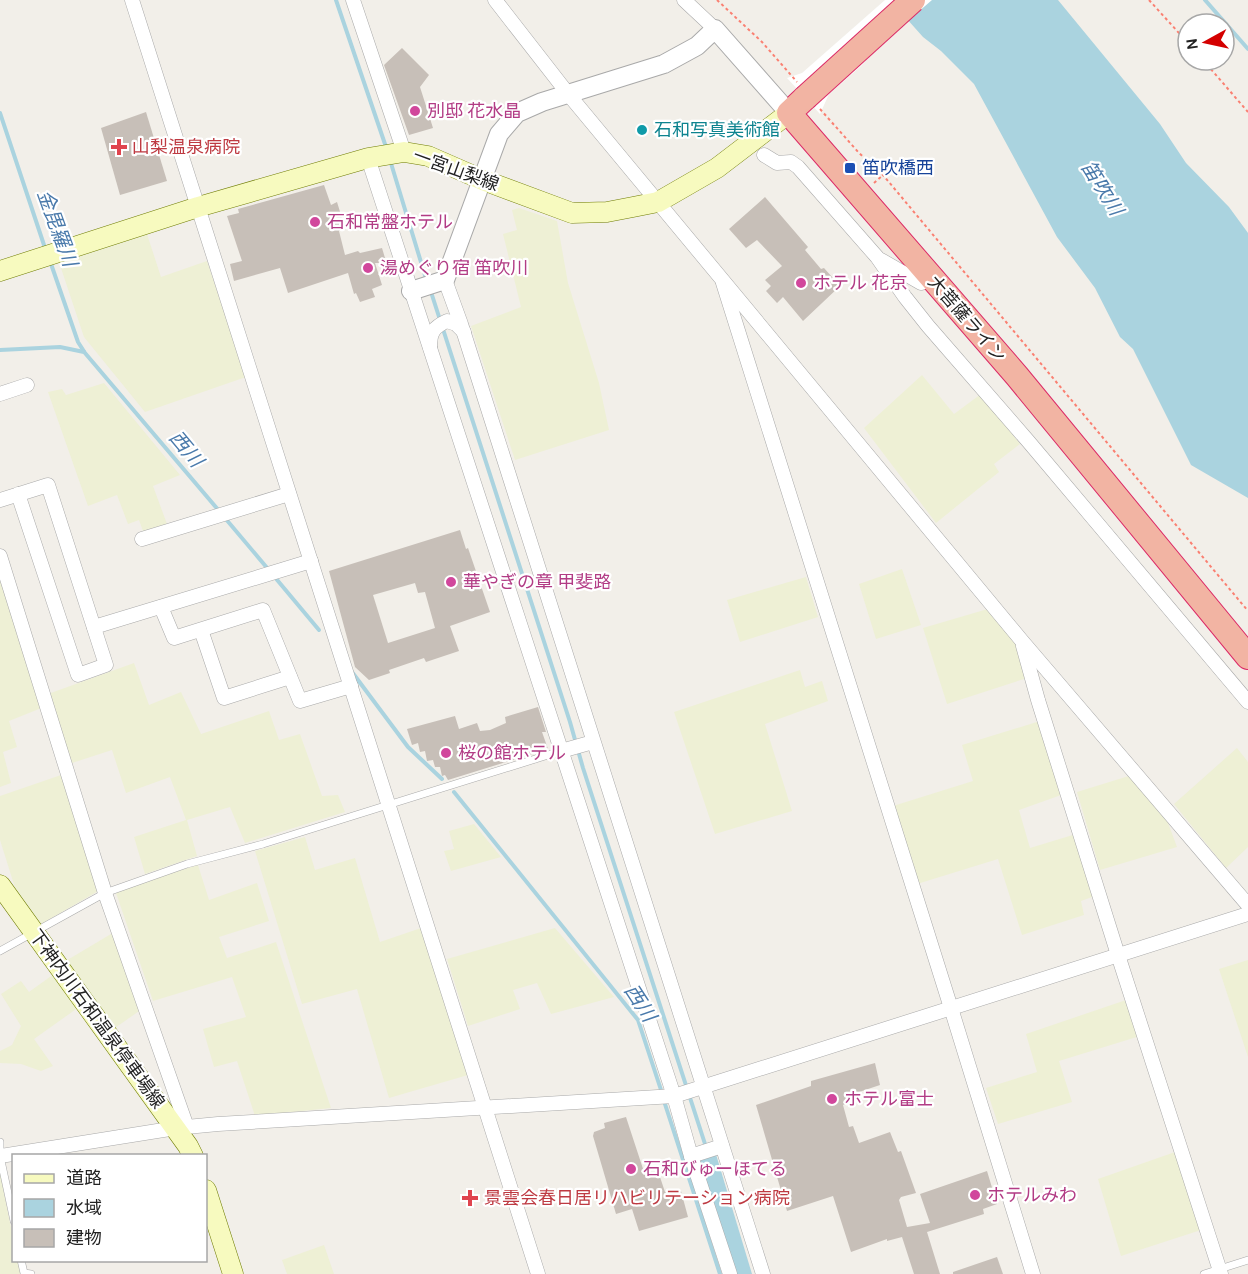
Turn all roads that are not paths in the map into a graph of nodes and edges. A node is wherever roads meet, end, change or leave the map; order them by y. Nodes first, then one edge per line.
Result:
1 (132, 0) edge
2 (353, 0) edge
3 (495, 0) edge
4 (684, 0) edge
5 (913, 0) edge
6 (715, 30) junction
7 (569, 95) junction
8 (802, 99) junction
9 (385, 155) junction
10 (764, 155) dead end
11 (483, 180) junction
12 (658, 202) junction
13 (198, 207) junction
14 (877, 257) junction
15 (0, 271) edge
16 (720, 275) junction
17 (934, 279) junction
18 (428, 285) junction
19 (464, 332) junction
20 (430, 349) junction
21 (27, 385) dead end
22 (0, 394) edge
23 (18, 494) junction
24 (289, 494) junction
25 (0, 500) edge
26 (142, 539) dead end
27 (0, 556) edge
28 (311, 561) junction
29 (161, 607) junction
30 (94, 627) junction
31 (201, 630) junction
32 (1022, 641) junction
33 (1248, 657) edge
34 (290, 677) junction
35 (351, 686) junction
36 (1248, 702) edge
37 (593, 742) junction
38 (561, 751) junction
39 (389, 805) junction
40 (0, 885) edge
41 (105, 893) junction
42 (1248, 905) edge
43 (1248, 914) edge
44 (34, 932) junction
45 (0, 951) edge
46 (1118, 955) junction
47 (951, 1008) junction
48 (699, 1088) junction
49 (673, 1095) junction
50 (487, 1109) junction
51 (181, 1128) junction
52 (0, 1142) edge
53 (718, 1147) junction
54 (13, 1154) edge
55 (193, 1154) edge
56 (694, 1155) junction
57 (0, 1156) edge
58 (207, 1193) edge
59 (12, 1212) edge
60 (1248, 1260) edge
61 (21, 1262) edge
62 (1220, 1271) edge
63 (31, 1274) edge
64 (233, 1274) edge
65 (538, 1274) edge
66 (730, 1274) edge
67 (763, 1274) edge
68 (1033, 1274) edge
69 (1204, 1274) edge

1 - 13 street
2 - 9 street
3 - 7 street
4 - 6 street
5 - 8 highway, bridge
6 - 7 street
6 - 8 street
7 - 11 street
7 - 12 street
8 - 12 main road, 一宮山梨線
8 - 17 highway, 大菩薩ライン
9 - 11 main road, 一宮山梨線
9 - 13 main road, 一宮山梨線
9 - 18 street
10 - 14 street
11 - 12 main road, 一宮山梨線
11 - 18 street
12 - 16 street
13 - 15 main road, 一宮山梨線
13 - 24 street
14 - 17 street
14 - 36 street
16 - 32 street
16 - 47 street
17 - 33 highway, 大菩薩ライン
18 - 19 street
18 - 20 street
19 - 20 street
19 - 37 street
20 - 38 street
21 - 22 street
23 - 25 street
23 - 30 street
23 - 30 street
24 - 26 street
24 - 28 street
27 - 41 street
28 - 29 street
28 - 35 street
29 - 30 street
29 - 31 street
31 - 34 street
31 - 34 street
32 - 42 street
32 - 46 street
34 - 35 street
35 - 39 street
37 - 38 street
37 - 48 street
38 - 39 lane
38 - 49 street
39 - 41 lane
39 - 50 street
40 - 44 main road, 下神内川石和温泉停車場線
41 - 44 lane
41 - 51 street
43 - 46 street
44 - 45 lane
44 - 51 main road, 下神内川石和温泉停車場線
46 - 47 street
46 - 62 street
47 - 48 street
47 - 68 street
48 - 49 street
48 - 53 street
49 - 50 street
49 - 56 street
50 - 51 street
50 - 65 street
51 - 54 street
51 - 55 main road, 下神内川石和温泉停車場線
52 - 57 lane
53 - 56 street
53 - 67 street
56 - 66 street
57 - 59 lane
58 - 64 main road
60 - 62 lane
61 - 63 lane
62 - 69 lane

